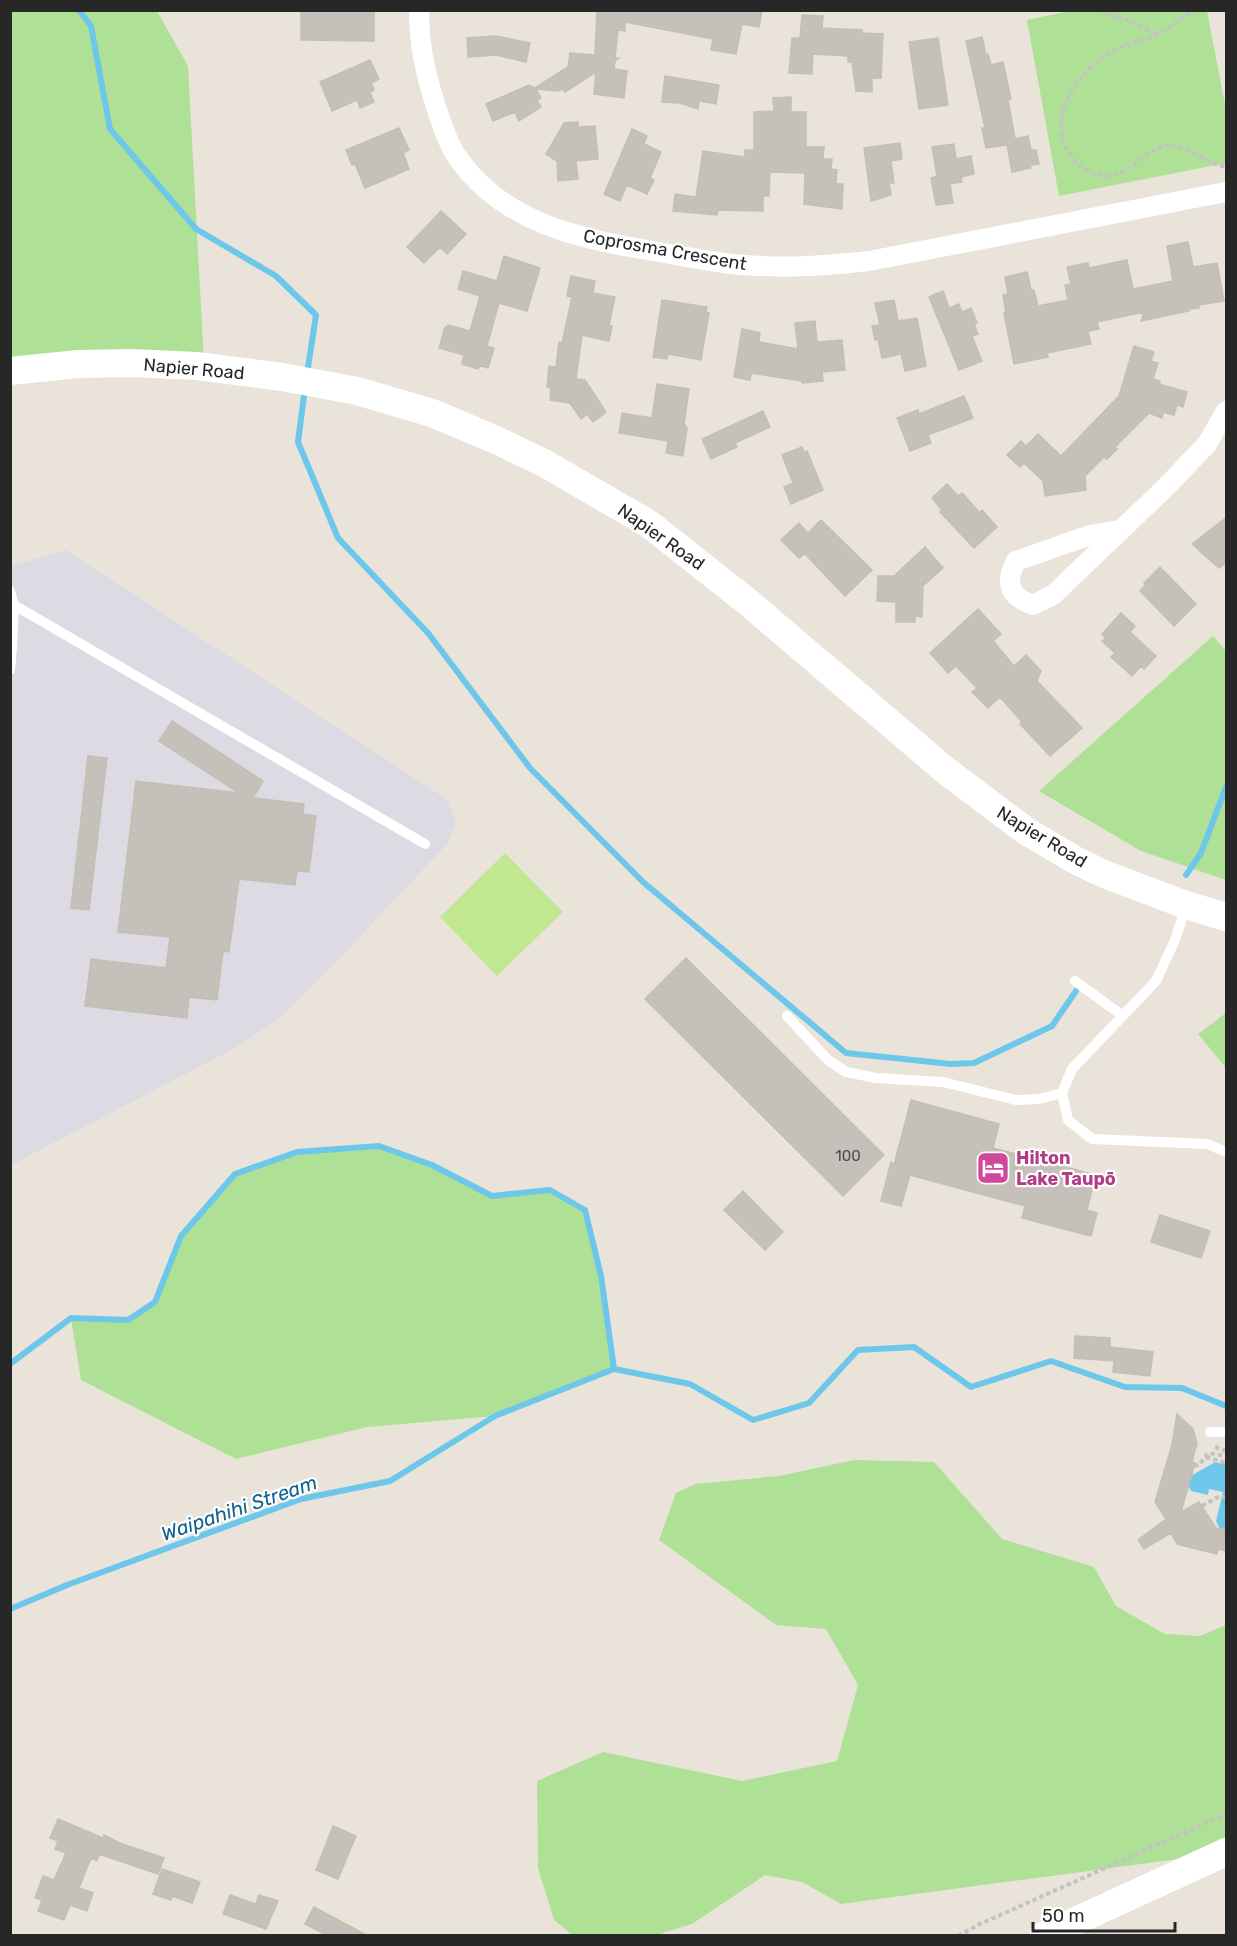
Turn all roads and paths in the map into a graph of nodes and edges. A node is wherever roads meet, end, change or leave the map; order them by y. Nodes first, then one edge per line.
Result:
1 (419, 10) edge
2 (1096, 10) edge
3 (1197, 10) edge
4 (1158, 34) junction
5 (1227, 167) edge
6 (1227, 192) edge
7 (10, 371) edge
8 (1227, 411) edge
9 (1120, 530) junction
10 (10, 591) edge
11 (14, 605) junction
12 (11, 648) edge
13 (10, 670) edge
14 (425, 844) dead end
15 (1186, 905) junction
16 (1227, 917) edge
17 (1075, 981) dead end
18 (787, 1016) dead end
19 (1123, 1016) junction
20 (1062, 1093) junction
21 (1227, 1152) edge
22 (1210, 1432) dead end
23 (1227, 1432) edge
24 (1227, 1456) edge
25 (1206, 1457) junction
26 (1227, 1463) edge
27 (1194, 1466) dead end
28 (1227, 1497) edge
29 (1202, 1506) dead end
30 (1227, 1814) edge
31 (1227, 1852) edge
32 (958, 1935) edge
33 (1043, 1935) edge

1 - 6 street, Coprosma Crescent
2 - 4 path
3 - 4 path
4 - 5 path
7 - 15 main road, Napier Road
8 - 9 street
9 - 9 street
10 - 11 lane
11 - 12 lane
11 - 14 lane
12 - 13 lane
15 - 16 main road, Napier Road
15 - 19 lane
17 - 19 lane
18 - 20 lane
19 - 20 lane
20 - 21 lane
22 - 23 lane
24 - 25 path
25 - 26 path
25 - 27 path
28 - 29 path
30 - 32 path
31 - 33 main road

